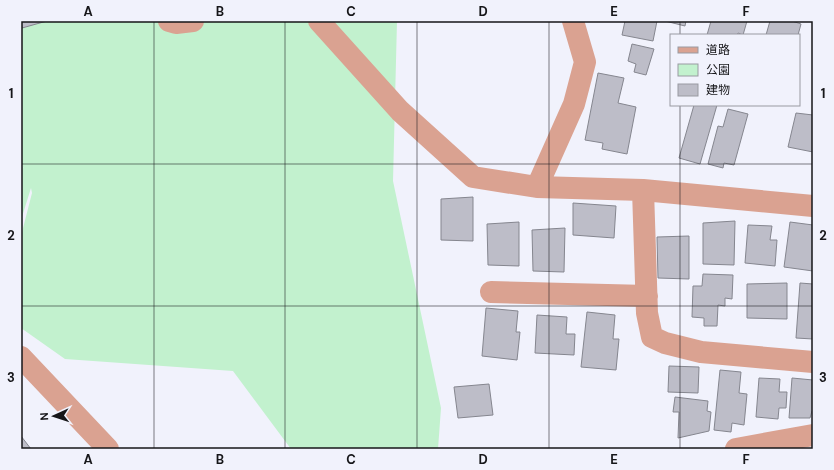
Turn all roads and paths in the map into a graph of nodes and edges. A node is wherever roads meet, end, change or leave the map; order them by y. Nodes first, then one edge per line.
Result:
1 (169, 21) edge
2 (193, 21) edge
3 (319, 21) edge
4 (573, 21) edge
5 (537, 187) junction
6 (643, 190) junction
7 (813, 206) edge
8 (491, 292) dead end
9 (647, 296) junction
10 (21, 356) edge
11 (813, 362) edge
12 (813, 435) edge
13 (762, 447) edge
14 (108, 449) edge
15 (736, 449) edge

1 - 2 street
3 - 5 street
4 - 5 street
5 - 6 street
6 - 7 street
6 - 9 street
8 - 9 street
9 - 11 street
10 - 14 street
12 - 13 street
13 - 15 street

